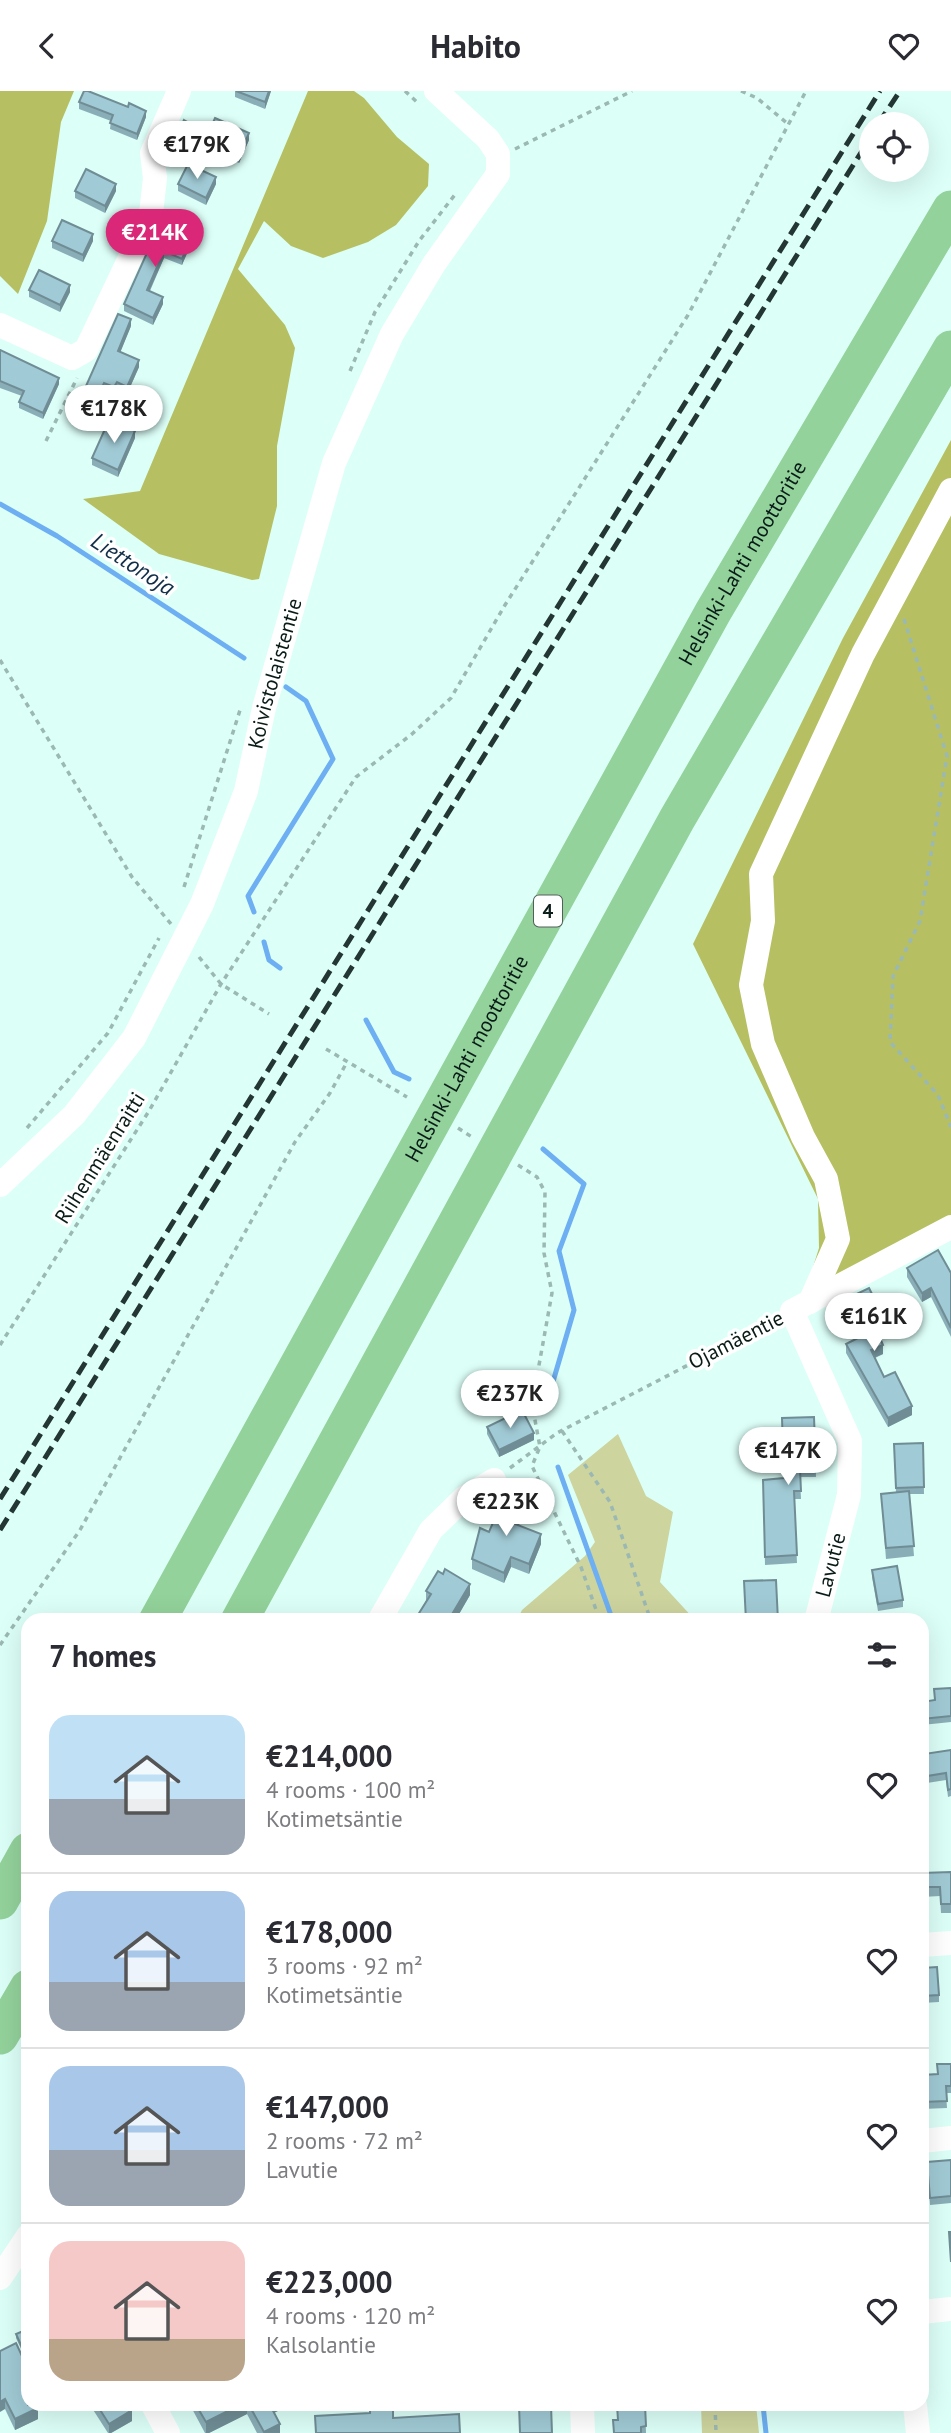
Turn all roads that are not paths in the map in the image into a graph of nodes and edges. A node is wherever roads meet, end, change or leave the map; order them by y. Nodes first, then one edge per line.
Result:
1 (179, 91) edge
2 (430, 100) edge
3 (951, 209) edge
4 (0, 325) edge
5 (951, 349) edge
6 (951, 490) edge
7 (0, 1185) edge
8 (951, 1227) edge
9 (801, 1306) junction
10 (495, 1480) road end
11 (161, 1613) edge
12 (243, 1613) edge
13 (384, 1613) edge
14 (818, 1613) edge
15 (21, 1864) edge
16 (0, 1901) edge
17 (951, 1943) edge
18 (929, 1945) edge
19 (21, 2001) edge
20 (0, 2036) edge
21 (951, 2138) edge
22 (929, 2140) edge
23 (21, 2246) edge
24 (0, 2279) edge
25 (951, 2309) edge
26 (929, 2311) edge
27 (156, 2411) edge
28 (582, 2411) edge
29 (916, 2411) edge
30 (168, 2433) edge
31 (583, 2433) edge
32 (918, 2433) edge

1 - 4 street
2 - 7 street, Koivistolaistentie
3 - 11 highway, Helsinki-Lahti moottoritie / 4
5 - 12 highway
6 - 9 street
8 - 9 street, Ojamäentie
9 - 14 street, Lavutie
10 - 13 street
15 - 16 highway
17 - 18 street
19 - 20 highway
21 - 22 street
23 - 24 street
25 - 26 street
27 - 30 street
28 - 31 street
29 - 32 street

